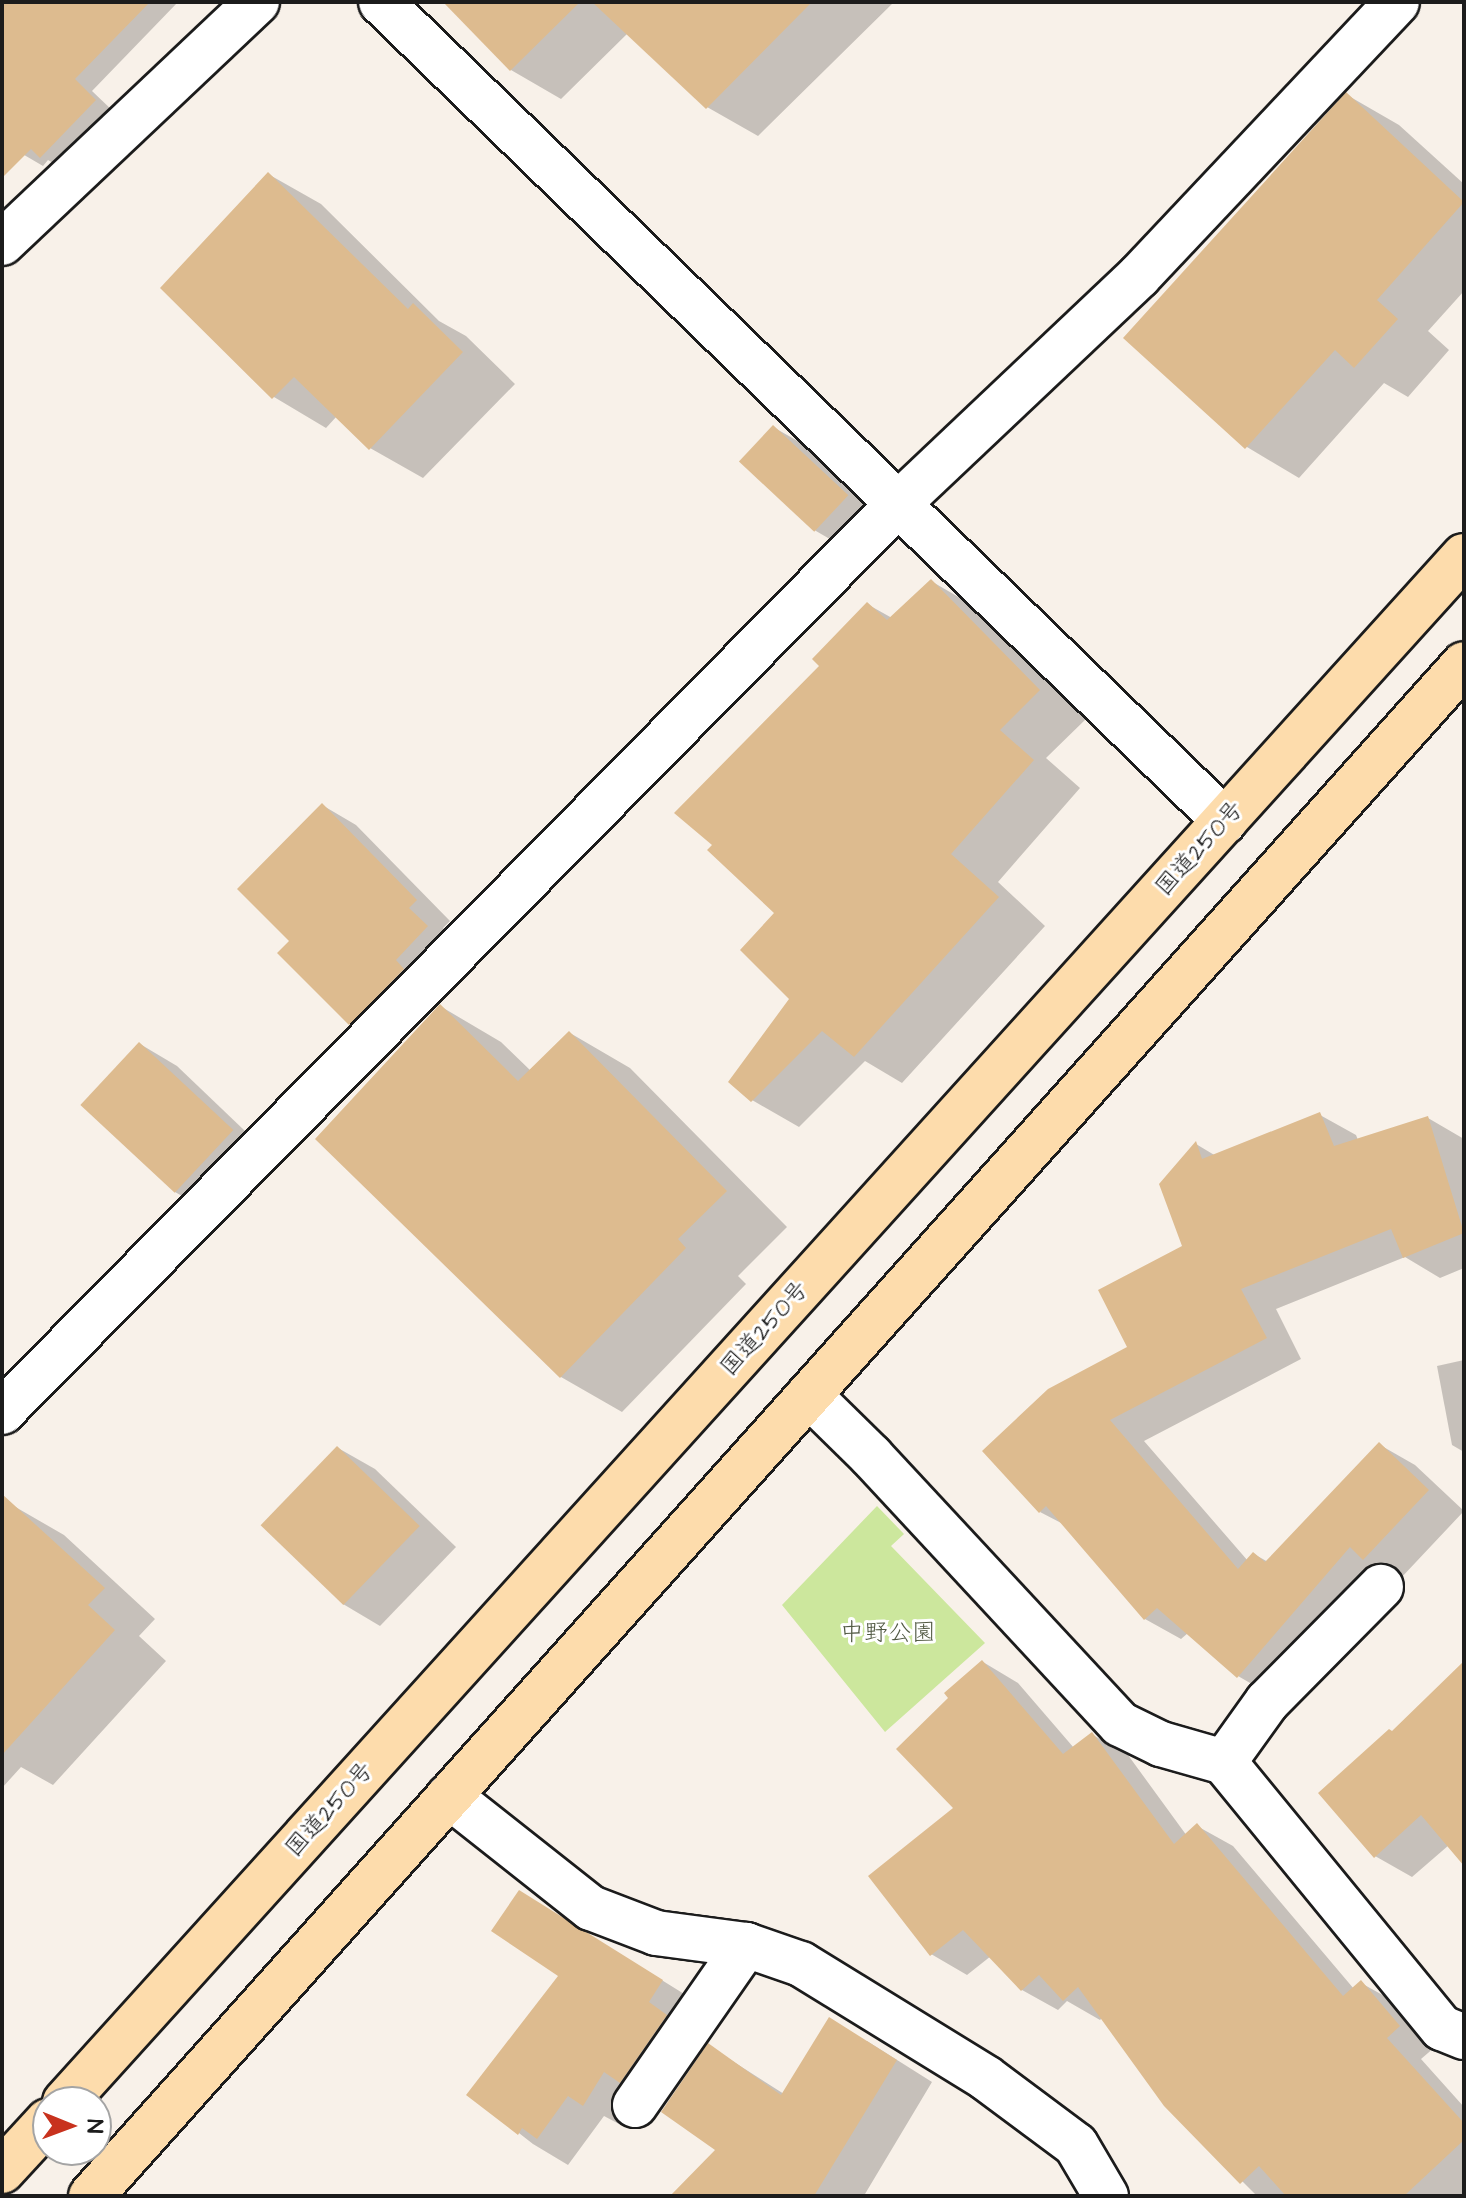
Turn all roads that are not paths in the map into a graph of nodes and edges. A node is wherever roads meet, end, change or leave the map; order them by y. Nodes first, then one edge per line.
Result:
1 (257, 2) edge
2 (381, 2) edge
3 (1397, 2) edge
4 (2, 243) edge
5 (897, 505) junction
6 (1464, 556) edge
7 (1464, 664) edge
8 (1225, 821) junction
9 (809, 1395) junction
10 (2, 1412) edge
11 (1381, 1587) dead end
12 (1224, 1762) junction
13 (449, 1796) junction
14 (746, 1945) junction
15 (1464, 2037) edge
16 (79, 2086) edge
17 (635, 2105) dead end
18 (32, 2138) edge
19 (2, 2171) edge
20 (91, 2196) edge
21 (1106, 2196) edge

1 - 4 street
2 - 5 street
3 - 5 street
5 - 8 street
5 - 10 street
6 - 8 highway, 国道250号
7 - 9 highway
8 - 16 highway, 国道250号
9 - 12 street
9 - 13 highway
11 - 12 street
12 - 15 street
13 - 14 street
13 - 20 highway
14 - 17 street
14 - 21 street
18 - 19 highway

